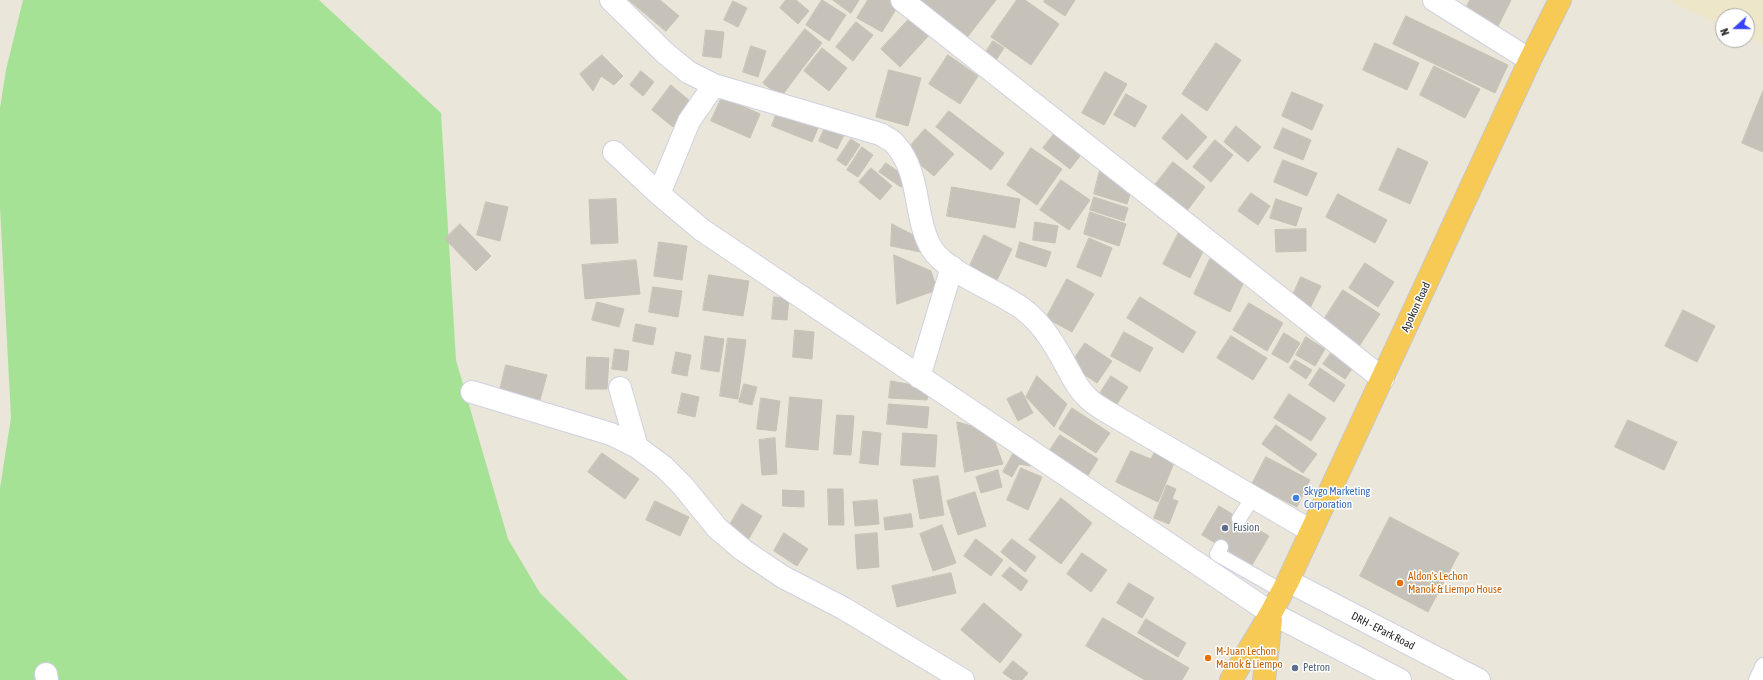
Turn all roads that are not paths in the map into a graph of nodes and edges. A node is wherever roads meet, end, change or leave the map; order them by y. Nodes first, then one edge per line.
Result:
1 (611, 0) edge
2 (902, 0) edge
3 (1434, 0) edge
4 (1560, 0) edge
5 (1530, 60) junction
6 (714, 85) junction
7 (614, 152) dead end
8 (659, 194) junction
9 (952, 267) junction
10 (919, 377) junction
11 (1383, 378) junction
12 (620, 388) dead end
13 (472, 392) dead end
14 (637, 447) junction
15 (1253, 497) junction
16 (1239, 518) dead end
17 (1311, 530) junction
18 (1221, 546) dead end
19 (1285, 586) junction
20 (1271, 613) junction
21 (1763, 665) edge
22 (963, 680) edge
23 (1231, 680) edge
24 (1264, 680) edge
25 (1400, 680) edge
26 (1479, 680) edge
27 (1756, 680) edge

1 - 6 street
2 - 11 street
3 - 5 street
4 - 5 highway, Apokon Road
5 - 11 highway, Apokon Road
6 - 8 street
6 - 9 street
7 - 8 street
8 - 10 street
9 - 10 street
9 - 15 street
10 - 20 street
11 - 17 highway, Apokon Road
12 - 14 street
13 - 14 street
14 - 22 street
15 - 16 lane
15 - 17 street
17 - 19 highway, Apokon Road
18 - 19 lane
19 - 20 highway, Apokon Road
19 - 26 street, DRH - EPark Road
20 - 23 highway, Apokon Road
20 - 24 highway, Apokon Road
20 - 25 street
21 - 27 lane

